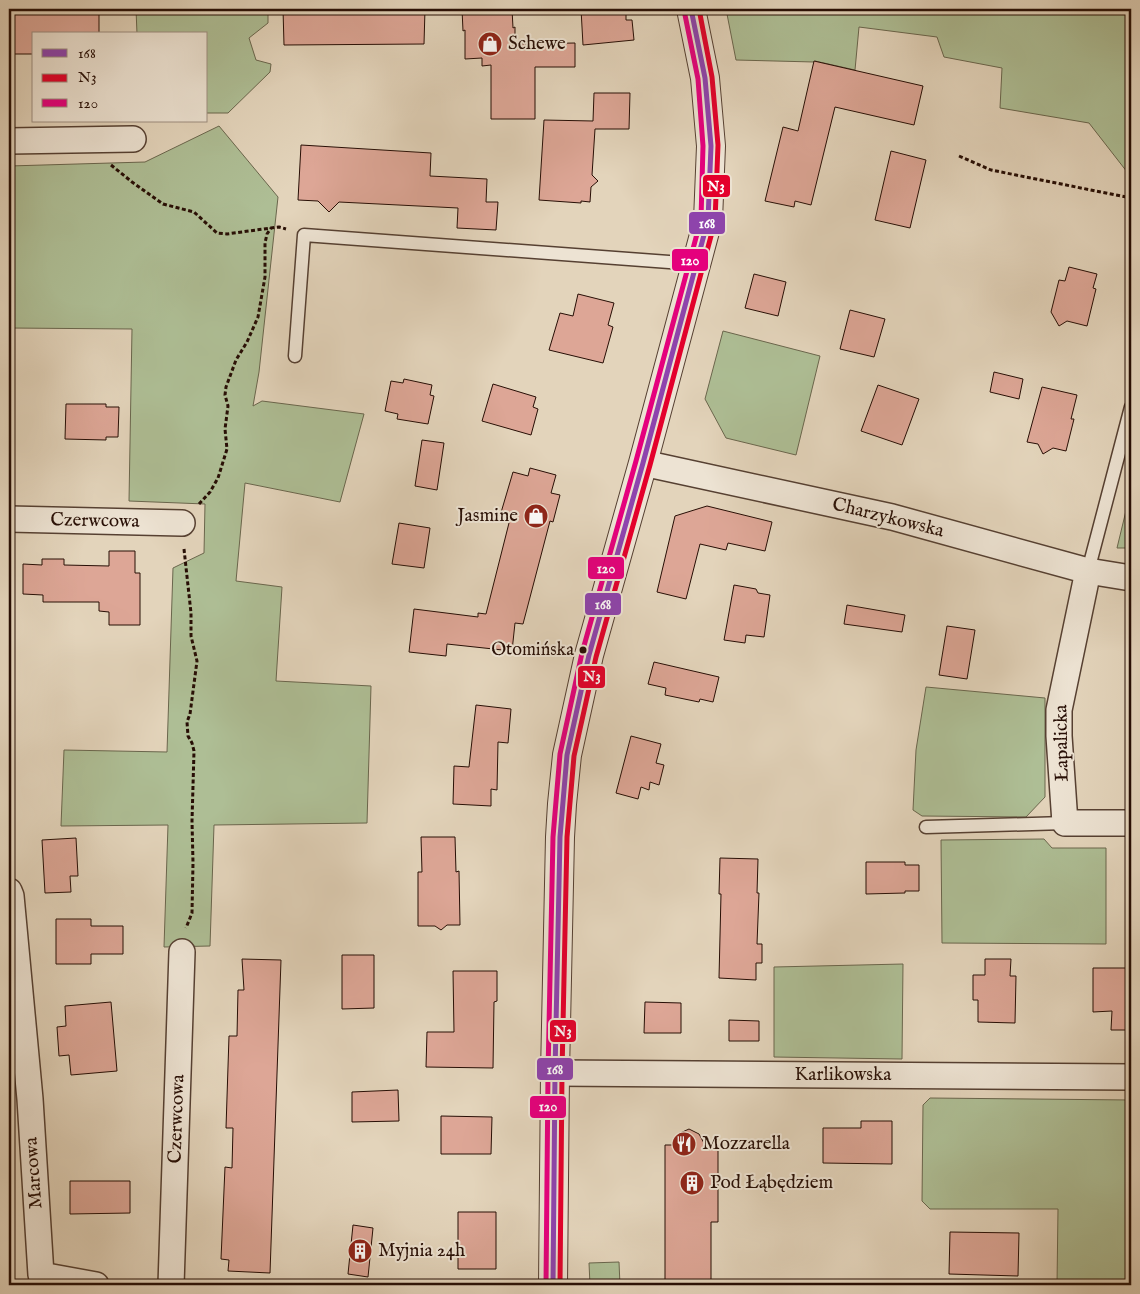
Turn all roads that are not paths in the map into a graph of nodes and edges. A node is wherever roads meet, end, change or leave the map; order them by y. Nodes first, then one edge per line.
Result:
1 (691, 9) edge
2 (133, 139) dead end
3 (9, 141) edge
4 (696, 264) junction
5 (295, 356) dead end
6 (1131, 407) edge
7 (643, 463) junction
8 (9, 518) edge
9 (182, 523) road end
10 (1088, 571) junction
11 (1131, 578) edge
12 (1065, 823) junction
13 (1131, 823) edge
14 (926, 827) dead end
15 (9, 891) edge
16 (182, 952) road end
17 (555, 1073) junction
18 (1131, 1077) edge
19 (19, 1097) edge
20 (96, 1285) edge
21 (171, 1285) edge
22 (553, 1285) edge

1 - 4 street
2 - 3 street
4 - 5 lane
4 - 7 street
6 - 10 lane
7 - 10 street, Charzykowska
7 - 17 street
8 - 9 street, Czerwcowa
10 - 11 street, Charzykowska
10 - 12 street, Łapalicka
12 - 13 street
12 - 14 lane
15 - 19 street, Marcowa
16 - 21 street, Czerwcowa
17 - 18 street, Karlikowska
17 - 22 street
19 - 20 street, Marcowa

